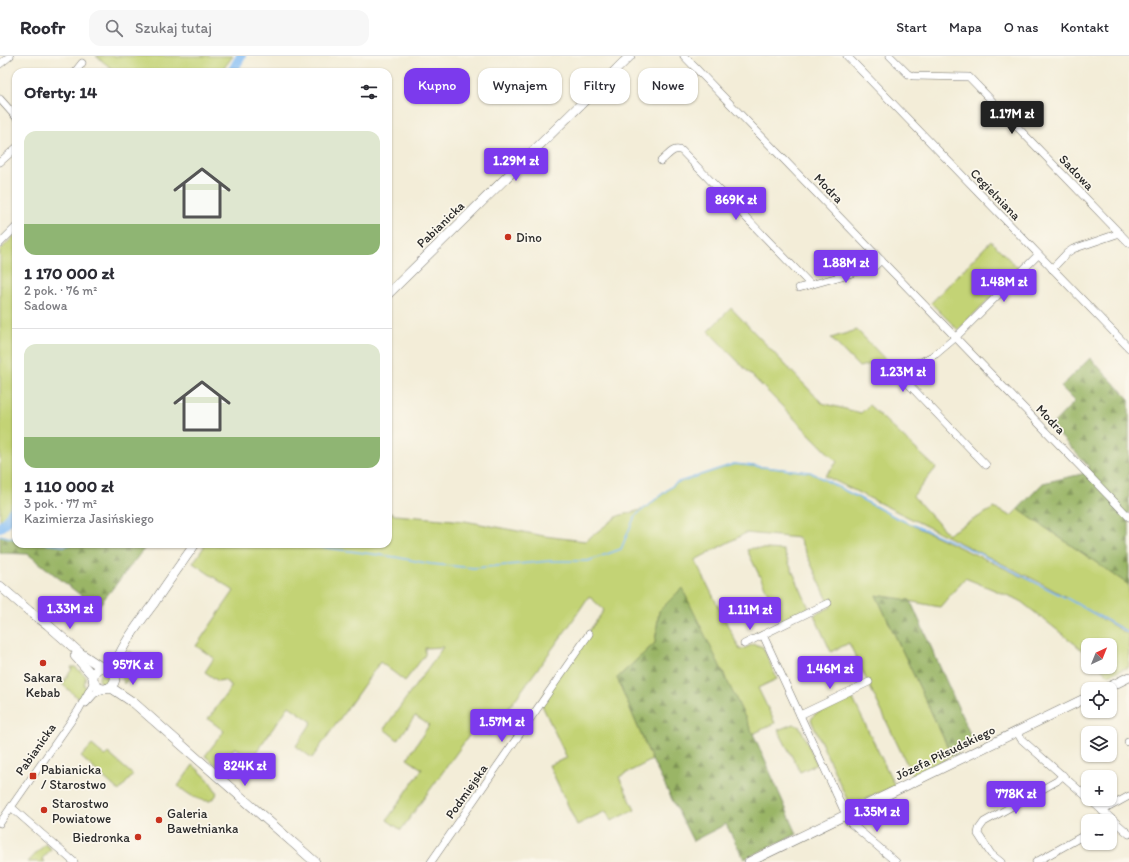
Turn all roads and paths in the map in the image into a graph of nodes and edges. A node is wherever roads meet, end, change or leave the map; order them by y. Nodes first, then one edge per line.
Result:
1 (10, 56) edge
2 (630, 56) edge
3 (684, 56) edge
4 (847, 56) edge
5 (890, 56) edge
6 (82, 63) dead end
7 (0, 64) edge
8 (78, 68) edge
9 (0, 99) edge
10 (12, 112) edge
11 (12, 152) edge
12 (661, 161) dead end
13 (0, 162) edge
14 (12, 231) edge
15 (1120, 233) junction
16 (0, 243) edge
17 (1129, 243) edge
18 (1038, 255) junction
19 (881, 260) junction
20 (1052, 269) junction
21 (810, 284) junction
22 (799, 288) dead end
23 (392, 290) edge
24 (956, 337) junction
25 (1129, 348) edge
26 (986, 465) dead end
27 (1129, 517) edge
28 (192, 548) edge
29 (0, 586) edge
30 (828, 603) dead end
31 (29, 611) junction
32 (136, 629) junction
33 (589, 634) dead end
34 (763, 635) junction
35 (744, 644) dead end
36 (103, 667) junction
37 (115, 676) junction
38 (1129, 677) edge
39 (94, 679) junction
40 (869, 682) dead end
41 (1117, 683) edge
42 (105, 688) junction
43 (1081, 700) edge
44 (134, 703) junction
45 (78, 711) junction
46 (800, 715) junction
47 (1017, 732) junction
48 (1063, 776) junction
49 (1081, 791) edge
50 (1129, 796) edge
51 (1097, 806) edge
52 (11, 807) junction
53 (1102, 811) junction
54 (1105, 814) edge
55 (845, 815) junction
56 (0, 823) edge
57 (1117, 825) edge
58 (1129, 834) edge
59 (1081, 837) edge
60 (74, 862) edge
61 (316, 862) edge
62 (431, 862) edge
63 (749, 862) edge
64 (896, 862) edge
65 (1001, 862) edge
66 (1036, 862) edge

1 - 7 street
2 - 23 main road, Pabianicka
3 - 19 street, Modra
4 - 18 street, Cegielniana
5 - 15 street, Sadowa
6 - 8 street
9 - 10 street
11 - 13 street
12 - 21 street
14 - 16 street
15 - 17 street, Sadowa
15 - 20 street
18 - 20 street, Cegielniana
18 - 24 street
19 - 21 street
19 - 24 street, Modra
20 - 25 street, Cegielniana
21 - 22 street
24 - 26 street
24 - 27 street, Modra
28 - 32 main road
29 - 31 main road
30 - 34 street
31 - 36 main road
31 - 39 main road
32 - 36 main road
32 - 37 main road
33 - 62 street, Podmiejska
34 - 35 street
34 - 46 street
36 - 37 main road
36 - 39 main road
37 - 42 main road
37 - 44 main road
38 - 41 main road
39 - 42 main road
39 - 45 street, Pabianicka
40 - 46 street
42 - 44 main road
42 - 45 street, Pabianicka
43 - 47 main road, Józefa Piłsudskiego
44 - 61 main road
45 - 52 street, Pabianicka
46 - 55 street
47 - 48 street
47 - 55 main road, Józefa Piłsudskiego
48 - 49 street
48 - 65 street
50 - 53 street
51 - 53 street
52 - 56 street, Pabianicka
52 - 60 street
53 - 54 street
55 - 63 main road, Józefa Piłsudskiego
55 - 64 street
57 - 58 street
59 - 66 street

